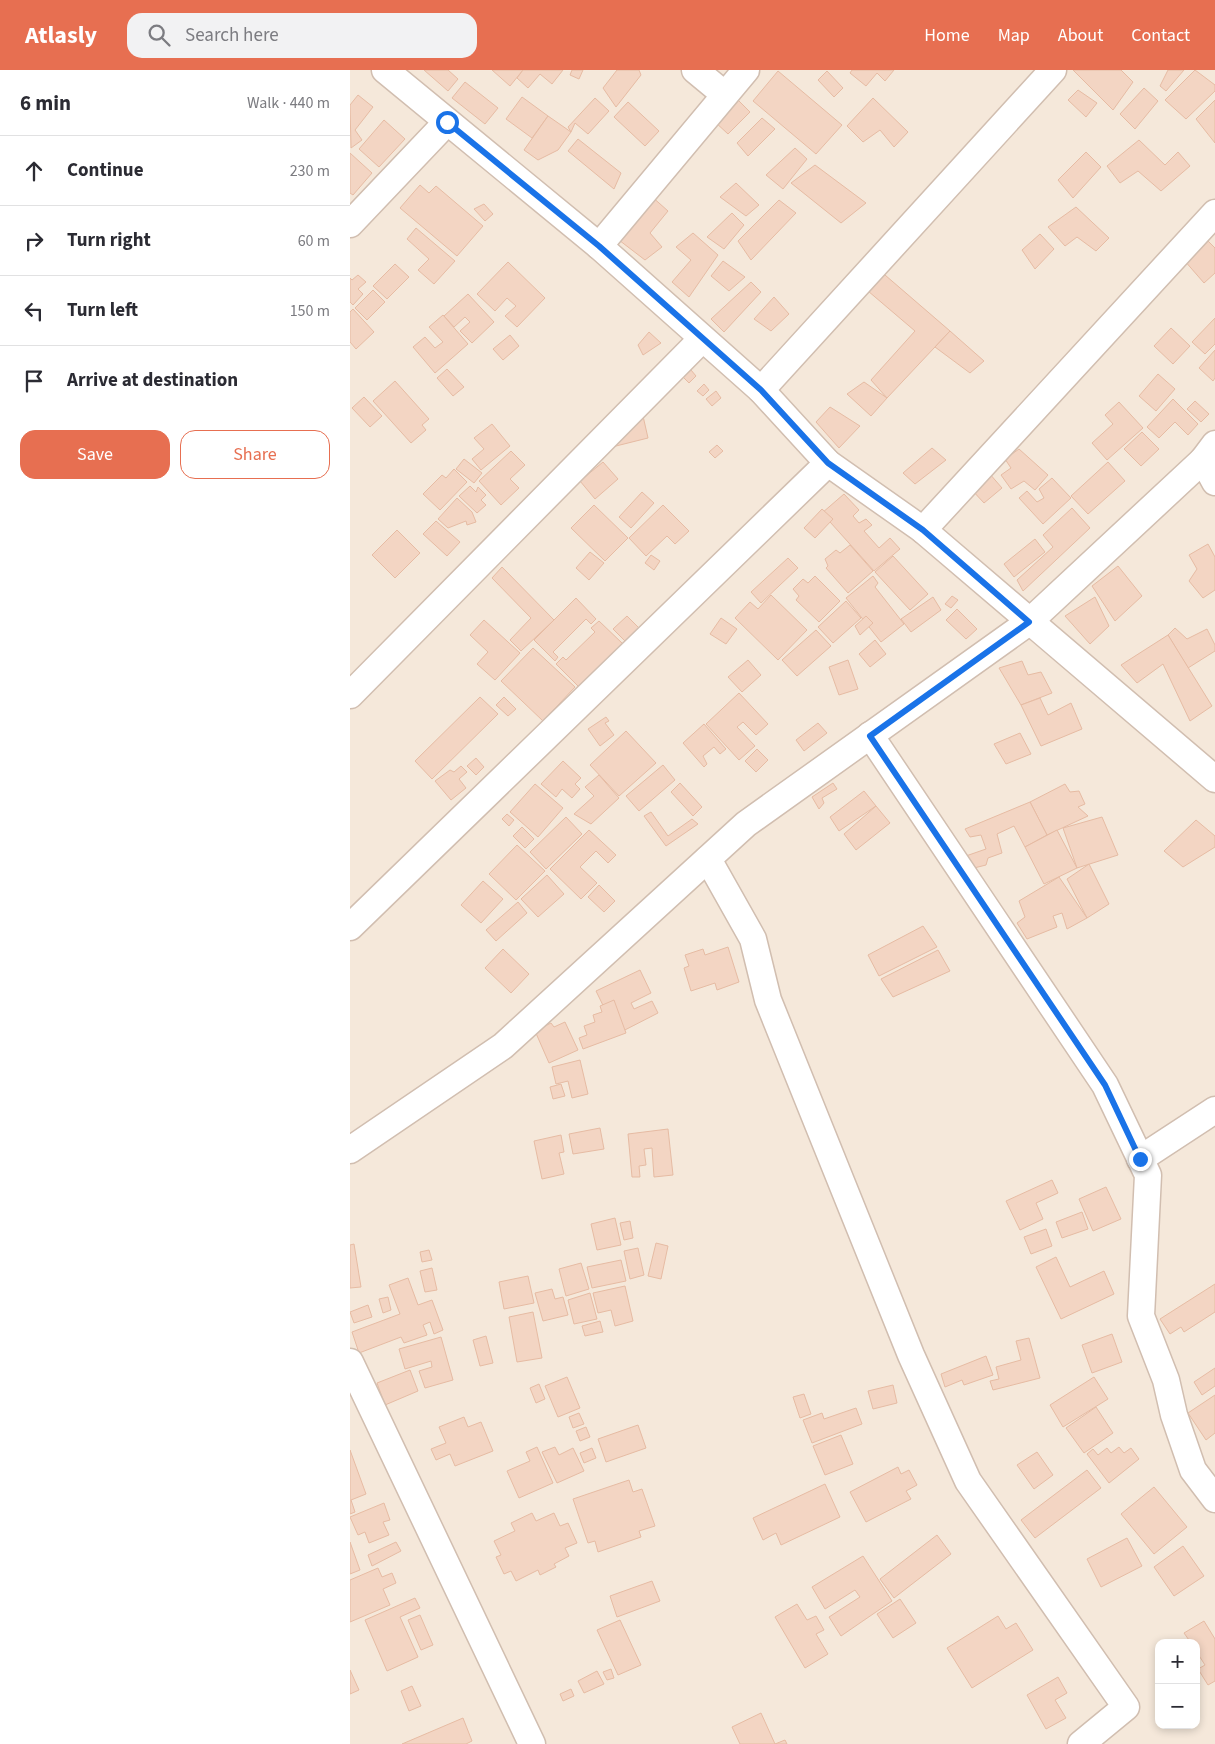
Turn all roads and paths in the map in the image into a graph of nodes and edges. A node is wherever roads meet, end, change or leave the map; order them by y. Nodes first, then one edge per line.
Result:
1 (385, 70) edge
2 (696, 70) edge
3 (746, 70) edge
4 (1053, 70) edge
5 (724, 94) junction
6 (447, 122) junction
7 (1215, 213) edge
8 (350, 224) edge
9 (599, 246) junction
10 (702, 339) junction
11 (761, 390) junction
12 (1211, 462) edge
13 (828, 463) junction
14 (923, 530) junction
15 (1029, 622) junction
16 (350, 695) edge
17 (870, 736) junction
18 (1215, 779) edge
19 (708, 859) junction
20 (350, 928) edge
21 (1215, 1110) edge
22 (350, 1150) edge
23 (1140, 1159) junction
24 (350, 1362) edge
25 (1215, 1499) edge
26 (532, 1744) edge
27 (1081, 1744) edge

1 - 6 street
2 - 5 street
3 - 5 street
4 - 11 street
5 - 9 street
6 - 8 street
6 - 9 street
7 - 14 street
9 - 10 street
10 - 11 street
10 - 16 street
11 - 13 street
12 - 15 street
13 - 14 street
13 - 20 street
14 - 15 street
15 - 17 street
15 - 18 street
17 - 19 street
17 - 23 street
19 - 22 street
19 - 27 street
21 - 23 street
23 - 25 street
24 - 26 street

